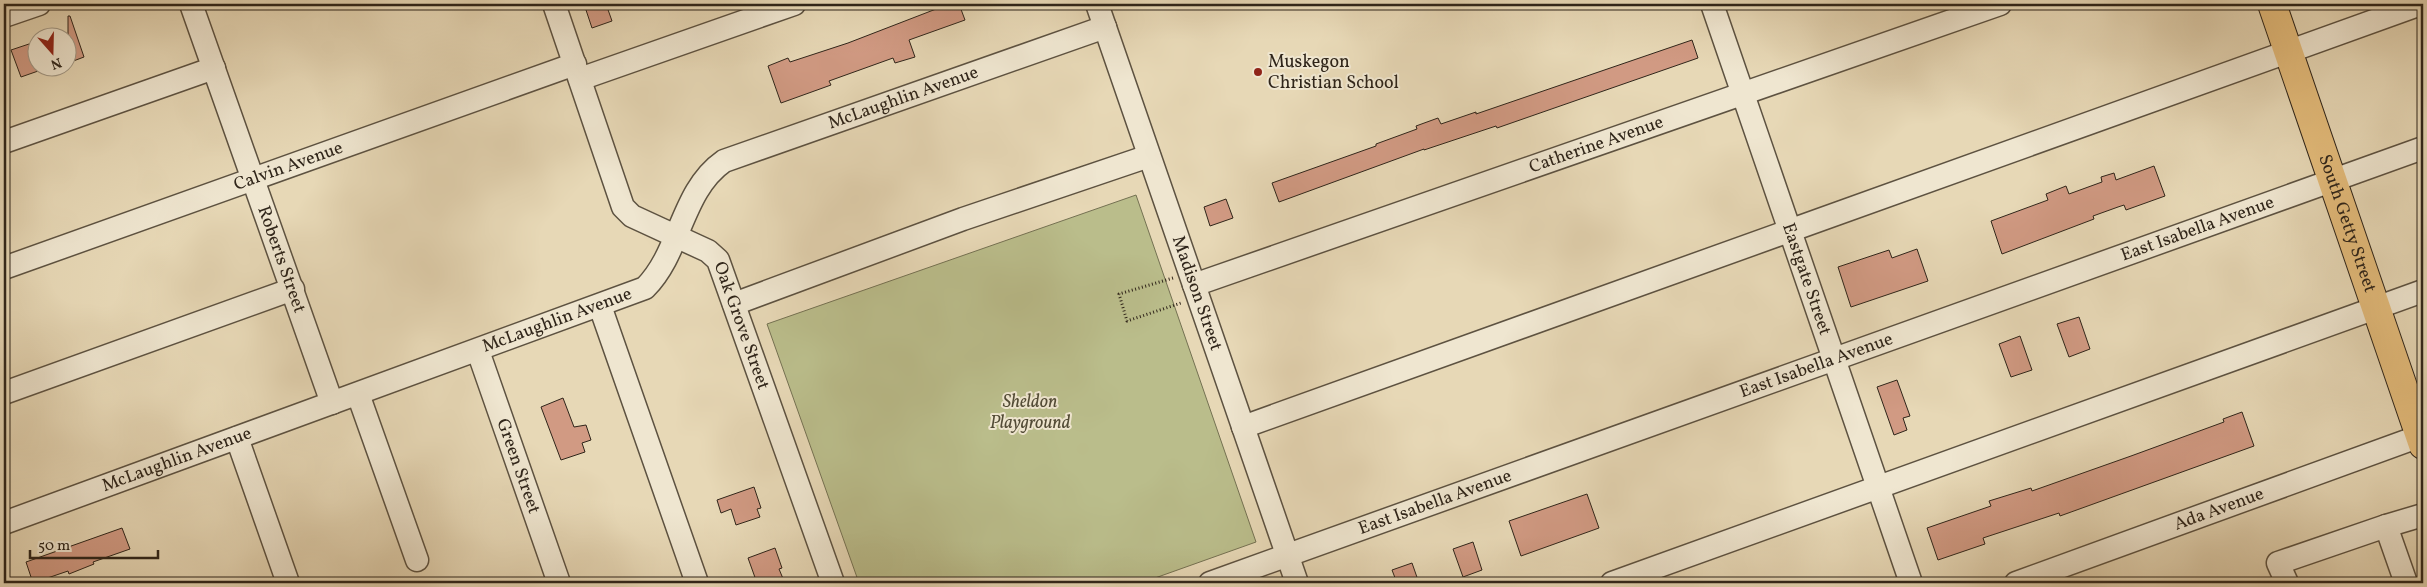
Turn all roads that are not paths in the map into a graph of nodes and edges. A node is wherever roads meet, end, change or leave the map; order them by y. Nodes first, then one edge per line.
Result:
1 (39, 4) edge
2 (191, 4) edge
3 (554, 4) edge
4 (794, 4) edge
5 (1097, 4) edge
6 (1712, 4) edge
7 (2000, 4) edge
8 (2272, 4) edge
9 (2421, 4) edge
10 (4, 16) edge
11 (1105, 27) junction
12 (2288, 50) junction
13 (214, 68) junction
14 (577, 71) junction
15 (1743, 94) junction
16 (4, 142) edge
17 (2423, 148) edge
18 (1149, 156) junction
19 (254, 180) junction
20 (2333, 180) junction
21 (1791, 232) junction
22 (675, 237) junction
23 (4, 268) edge
24 (1190, 286) junction
25 (293, 289) junction
26 (2423, 291) edge
27 (734, 304) junction
28 (600, 306) junction
29 (2377, 308) junction
30 (478, 351) junction
31 (1835, 359) junction
32 (4, 392) edge
33 (358, 394) junction
34 (332, 403) junction
35 (1243, 427) junction
36 (237, 438) junction
37 (2422, 439) edge
38 (1878, 489) junction
39 (2423, 515) edge
40 (4, 523) edge
41 (2386, 526) junction
42 (1288, 556) junction
43 (417, 560) dead end
44 (288, 583) edge
45 (559, 583) edge
46 (697, 583) edge
47 (833, 583) edge
48 (1210, 583) edge
49 (1297, 583) edge
50 (1612, 583) edge
51 (1911, 583) edge
52 (2016, 583) edge
53 (2287, 583) edge
54 (2406, 583) edge

1 - 10 street
2 - 13 street, Roberts Street
3 - 14 street, Oak Grove Street
4 - 14 street, Calvin Avenue
5 - 11 street, Madison Street
6 - 15 street, Eastgate Street
7 - 15 street, Catherine Avenue
8 - 12 main road, South Getty Street
9 - 12 street
11 - 18 street, Madison Street
11 - 22 street, McLaughlin Avenue
12 - 20 main road, South Getty Street
12 - 21 street
13 - 16 street
13 - 19 street, Roberts Street
14 - 19 street, Calvin Avenue
14 - 22 street, Oak Grove Street
15 - 21 street, Eastgate Street
15 - 24 street, Catherine Avenue
17 - 20 street, East Isabella Avenue
18 - 24 street, Madison Street
18 - 27 street
19 - 23 street, Calvin Avenue
19 - 25 street, Roberts Street
20 - 29 main road, South Getty Street
20 - 31 street, East Isabella Avenue
21 - 31 street, Eastgate Street
21 - 35 street
22 - 27 street, Oak Grove Street
22 - 28 street, McLaughlin Avenue
24 - 35 street, Madison Street
25 - 32 street
25 - 34 street, Roberts Street
26 - 29 street
27 - 47 street, Oak Grove Street
28 - 30 street, McLaughlin Avenue
28 - 46 street
29 - 37 main road, South Getty Street
29 - 38 street
30 - 33 street, McLaughlin Avenue
30 - 45 street, Green Street
31 - 38 street, Eastgate Street
31 - 42 street, East Isabella Avenue
33 - 34 street, McLaughlin Avenue
33 - 43 street
34 - 36 street, McLaughlin Avenue
35 - 42 street, Madison Street
36 - 40 street, McLaughlin Avenue
36 - 44 street
37 - 52 street, Ada Avenue
38 - 50 street
38 - 51 street, Eastgate Street
39 - 41 street
41 - 53 street
41 - 54 street
42 - 48 street, East Isabella Avenue
42 - 49 street, Madison Street

